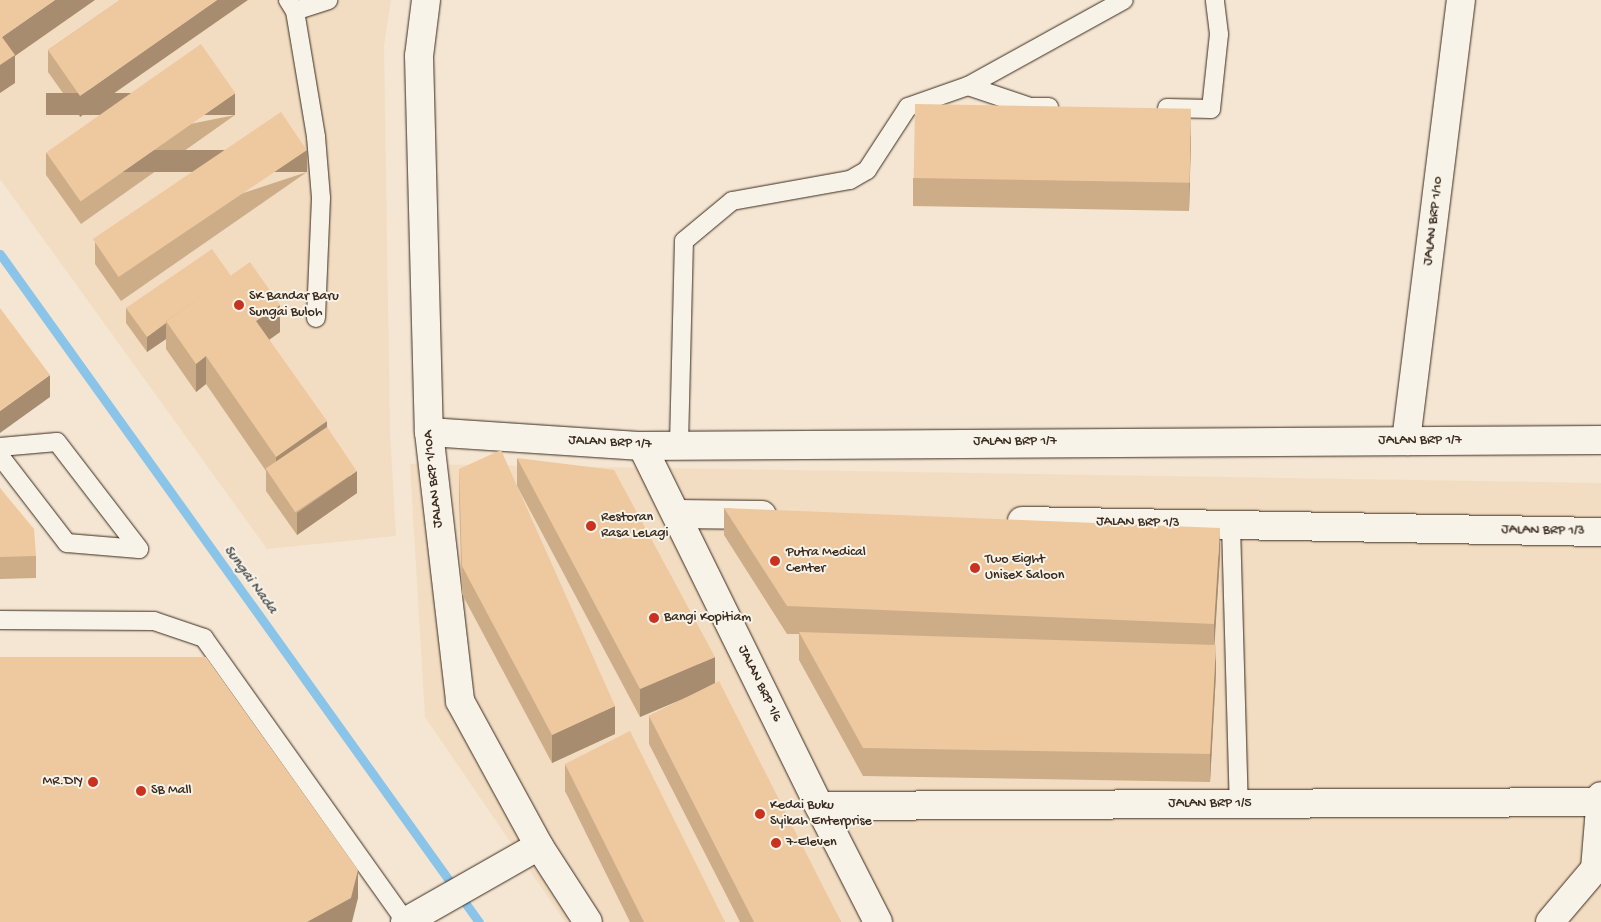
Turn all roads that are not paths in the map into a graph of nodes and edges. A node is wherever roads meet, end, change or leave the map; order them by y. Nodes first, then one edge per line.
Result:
1 (328, 0) edge
2 (426, 0) edge
3 (1124, 0) edge
4 (1215, 0) edge
5 (1461, 0) edge
6 (292, 6) edge
7 (968, 86) junction
8 (1068, 107) edge
9 (1154, 108) edge
10 (316, 318) dead end
11 (429, 432) junction
12 (1601, 440) edge
13 (1406, 441) junction
14 (679, 444) junction
15 (642, 446) junction
16 (0, 447) edge
17 (0, 456) edge
18 (676, 514) junction
19 (785, 516) edge
20 (993, 520) edge
21 (1231, 525) junction
22 (1601, 532) edge
23 (1, 621) edge
24 (1601, 796) edge
25 (1600, 802) edge
26 (1239, 804) junction
27 (819, 806) junction
28 (539, 846) junction
29 (405, 922) edge
30 (588, 922) edge
31 (878, 922) edge
32 (1550, 922) edge

1 - 6 lane
2 - 11 street, JALAN BRP 1/10A
3 - 7 lane
4 - 9 lane
5 - 13 street, JALAN BRP 1/10
6 - 10 lane
7 - 8 lane
7 - 14 lane
11 - 15 street, JALAN BRP 1/7
11 - 28 street, JALAN BRP 1/10A
12 - 13 street, JALAN BRP 1/7
13 - 14 street, JALAN BRP 1/7
14 - 15 street, JALAN BRP 1/7
15 - 18 street, JALAN BRP 1/6
16 - 17 lane
18 - 19 street
18 - 27 street, JALAN BRP 1/6
20 - 21 street, JALAN BRP 1/3
21 - 22 street, JALAN BRP 1/3
21 - 26 lane
23 - 29 lane
24 - 25 street
25 - 26 street, JALAN BRP 1/5
25 - 32 street
26 - 27 street, JALAN BRP 1/5
27 - 31 street, JALAN BRP 1/6
28 - 29 street
28 - 30 street, JALAN BRP 1/10A

